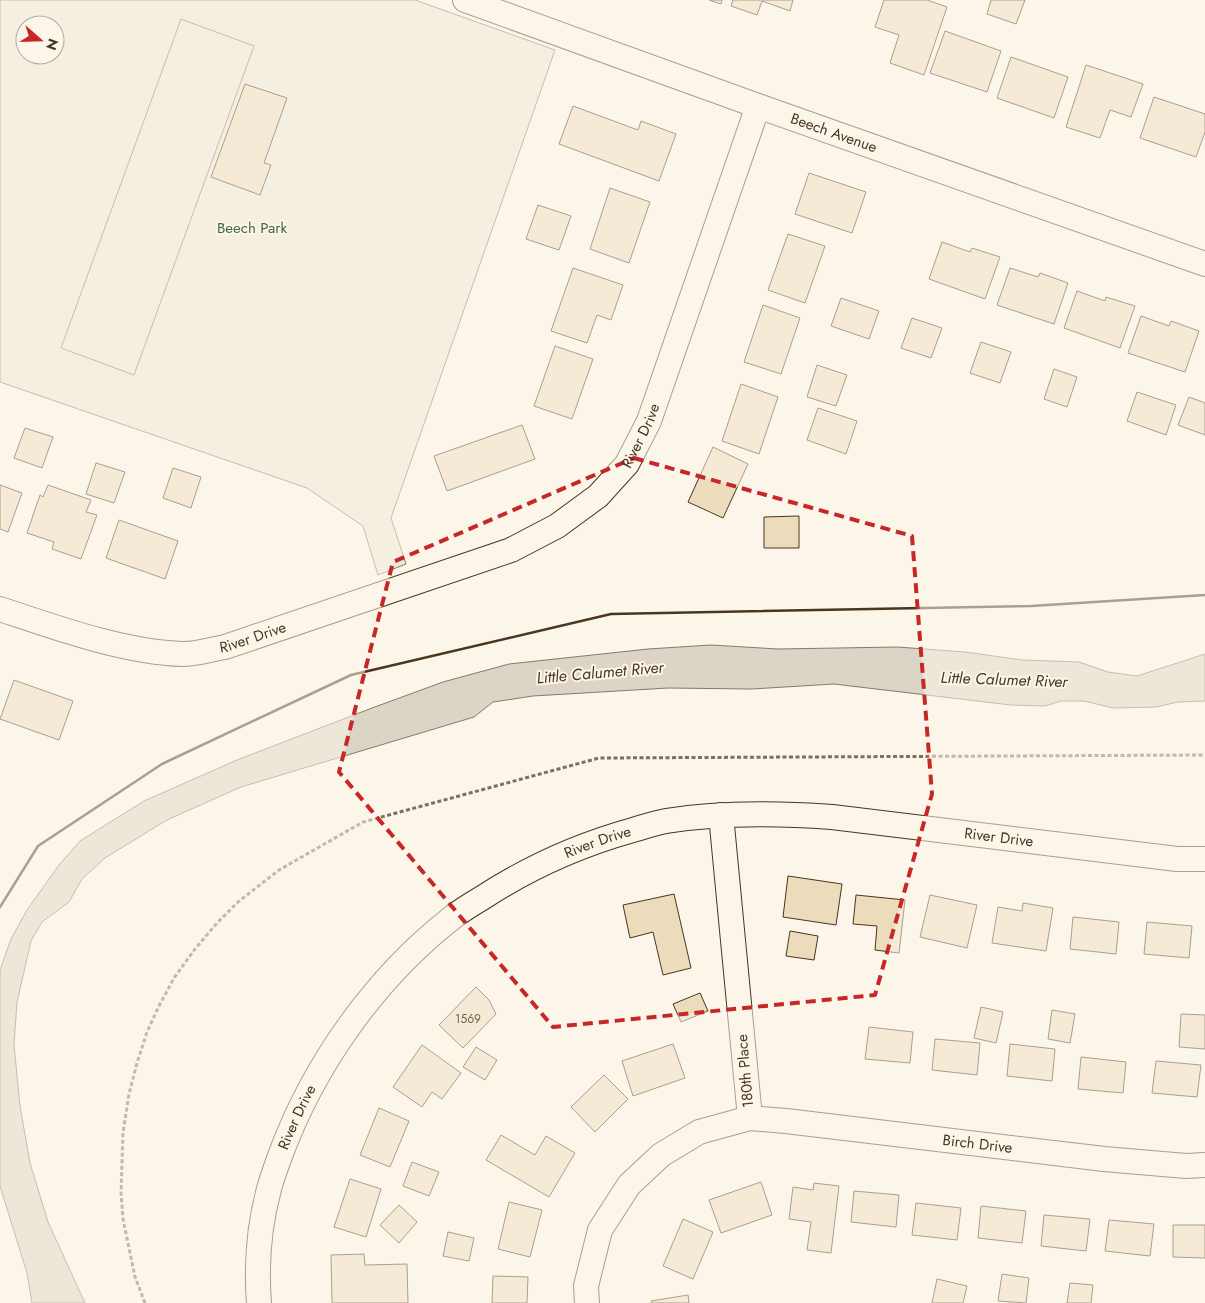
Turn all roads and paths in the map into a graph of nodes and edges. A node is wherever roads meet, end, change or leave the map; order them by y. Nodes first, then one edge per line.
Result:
1 (465, 0) edge
2 (758, 106) junction
3 (1205, 264) edge
4 (0, 609) edge
5 (721, 815) junction
6 (1205, 859) edge
7 (750, 1118) junction
8 (1205, 1165) edge
9 (259, 1303) edge
10 (587, 1303) edge

1 - 2 street, Beech Avenue
2 - 3 street, Beech Avenue
2 - 4 street, River Drive
5 - 6 street, River Drive
5 - 7 street, 180th Place
5 - 9 street, River Drive
7 - 8 street, Birch Drive
7 - 10 street, 180th Place

